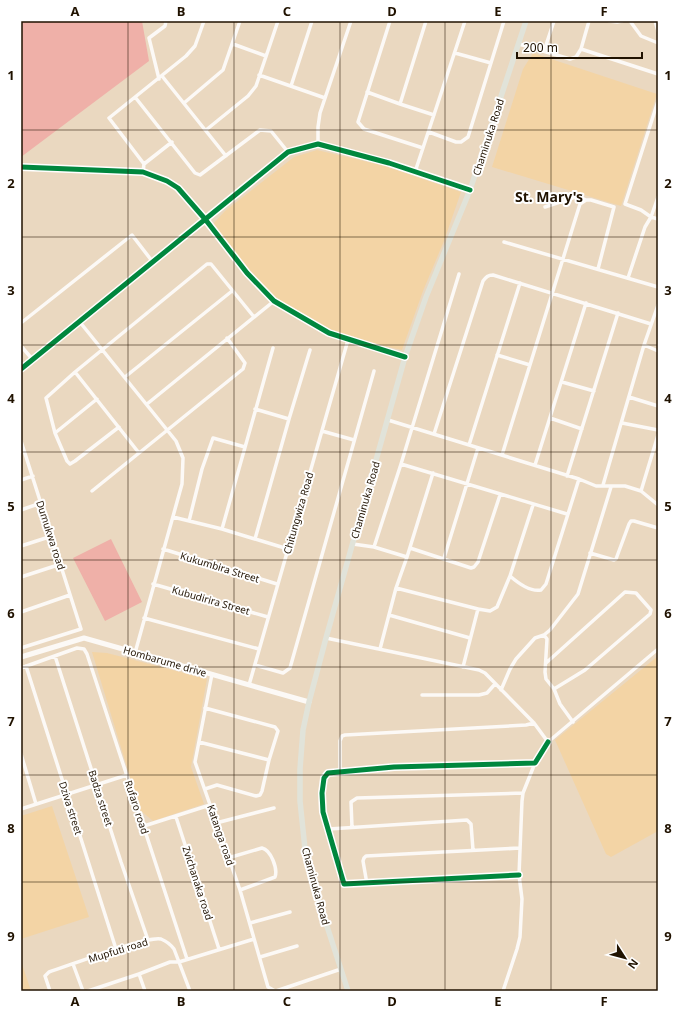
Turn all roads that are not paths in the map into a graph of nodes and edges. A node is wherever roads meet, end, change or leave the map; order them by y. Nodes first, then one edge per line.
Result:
1 (166, 21) edge
2 (204, 21) edge
3 (240, 21) edge
4 (278, 21) edge
5 (312, 21) edge
6 (351, 21) edge
7 (390, 21) edge
8 (426, 21) edge
9 (465, 21) edge
10 (504, 21) edge
11 (526, 21) edge
12 (554, 21) edge
13 (589, 21) edge
14 (609, 21) edge
15 (622, 21) edge
16 (630, 21) edge
17 (655, 21) edge
18 (658, 31) edge
19 (658, 43) edge
20 (233, 44) junction
21 (518, 44) junction
22 (581, 48) junction
23 (544, 51) junction
24 (455, 53) junction
25 (266, 56) junction
26 (491, 63) junction
27 (658, 74) edge
28 (259, 75) junction
29 (161, 78) junction
30 (292, 86) junction
31 (367, 92) junction
32 (136, 97) junction
33 (325, 98) junction
34 (658, 102) edge
35 (184, 103) junction
36 (400, 104) junction
37 (434, 115) junction
38 (206, 130) junction
39 (429, 132) junction
40 (172, 142) junction
41 (318, 144) junction
42 (423, 148) junction
43 (288, 152) junction
44 (226, 156) junction
45 (144, 164) junction
46 (21, 167) edge
47 (143, 172) junction
48 (416, 172) junction
49 (470, 190) junction
50 (658, 197) edge
51 (586, 200) junction
52 (545, 207) dead end
53 (651, 217) junction
54 (205, 219) junction
55 (658, 219) edge
56 (504, 242) dead end
57 (564, 260) junction
58 (152, 261) junction
59 (598, 269) junction
60 (460, 274) dead end
61 (628, 278) junction
62 (520, 283) junction
63 (658, 287) edge
64 (232, 291) junction
65 (553, 293) junction
66 (274, 301) junction
67 (586, 303) junction
68 (658, 305) edge
69 (618, 313) junction
70 (254, 317) junction
71 (79, 321) junction
72 (21, 323) edge
73 (652, 324) junction
74 (227, 338) junction
75 (348, 340) junction
76 (644, 345) junction
77 (21, 346) edge
78 (273, 348) dead end
79 (103, 349) junction
80 (310, 350) dead end
81 (658, 351) edge
82 (497, 355) junction
83 (405, 357) junction
84 (33, 360) junction
85 (530, 365) junction
86 (21, 369) edge
87 (374, 371) dead end
88 (75, 372) junction
89 (125, 377) junction
90 (562, 382) junction
91 (594, 391) junction
92 (629, 397) junction
93 (97, 399) junction
94 (147, 404) junction
95 (658, 406) edge
96 (255, 409) junction
97 (550, 418) junction
98 (289, 419) junction
99 (388, 420) junction
100 (622, 423) junction
101 (119, 427) junction
102 (412, 428) junction
103 (582, 429) junction
104 (168, 430) junction
105 (658, 430) edge
106 (322, 431) junction
107 (55, 433) junction
108 (434, 434) junction
109 (658, 435) edge
110 (354, 440) junction
111 (21, 443) edge
112 (469, 445) junction
113 (245, 447) junction
114 (478, 448) junction
115 (139, 452) junction
116 (502, 455) junction
117 (401, 464) junction
118 (535, 466) junction
119 (434, 473) junction
120 (33, 476) junction
121 (567, 476) junction
122 (579, 479) junction
123 (21, 480) edge
124 (467, 484) junction
125 (603, 485) junction
126 (612, 487) junction
127 (92, 491) dead end
128 (641, 491) junction
129 (500, 495) junction
130 (41, 503) junction
131 (533, 505) junction
132 (658, 505) edge
133 (21, 510) edge
134 (567, 514) junction
135 (173, 517) junction
136 (189, 521) junction
137 (658, 528) edge
138 (222, 529) junction
139 (52, 536) junction
140 (255, 539) junction
141 (353, 544) junction
142 (21, 546) edge
143 (374, 547) junction
144 (410, 548) junction
145 (164, 549) junction
146 (288, 549) junction
147 (590, 553) junction
148 (407, 557) junction
149 (444, 558) junction
150 (61, 564) junction
151 (510, 576) junction
152 (21, 578) edge
153 (154, 584) junction
154 (277, 584) junction
155 (396, 588) junction
156 (70, 595) junction
157 (478, 609) junction
158 (21, 612) edge
159 (389, 615) junction
160 (268, 617) junction
161 (144, 618) junction
162 (544, 635) junction
163 (326, 638) junction
164 (470, 638) junction
165 (21, 648) edge
166 (259, 649) junction
167 (380, 649) junction
168 (658, 649) edge
169 (135, 653) junction
170 (55, 656) junction
171 (21, 657) edge
172 (546, 663) junction
173 (255, 665) junction
174 (26, 666) junction
175 (463, 666) junction
176 (21, 668) edge
177 (212, 674) junction
178 (495, 684) junction
179 (248, 685) junction
180 (554, 689) junction
181 (501, 690) junction
182 (422, 695) dead end
183 (309, 702) junction
184 (205, 708) junction
185 (572, 722) junction
186 (534, 723) junction
187 (199, 742) junction
188 (548, 742) junction
189 (21, 754) edge
190 (269, 760) junction
191 (535, 763) junction
192 (340, 771) junction
193 (127, 775) junction
194 (96, 785) junction
195 (205, 790) junction
196 (523, 793) junction
197 (66, 794) junction
198 (36, 804) junction
199 (210, 805) junction
200 (274, 808) dead end
201 (21, 809) edge
202 (176, 816) junction
203 (216, 823) junction
204 (144, 826) junction
205 (352, 827) junction
206 (328, 829) junction
207 (520, 848) junction
208 (473, 850) junction
209 (228, 858) junction
210 (520, 875) junction
211 (367, 884) junction
212 (240, 890) junction
213 (290, 912) dead end
214 (250, 923) junction
215 (254, 939) junction
216 (148, 940) junction
217 (297, 946) dead end
218 (116, 949) junction
219 (219, 949) junction
220 (260, 957) junction
221 (187, 959) junction
222 (179, 962) junction
223 (74, 964) junction
224 (341, 969) junction
225 (139, 974) junction
226 (50, 991) edge
227 (82, 991) edge
228 (88, 991) edge
229 (145, 991) edge
230 (190, 991) edge
231 (275, 991) edge
232 (348, 991) edge
233 (503, 991) edge

1 - 29 street
2 - 29 street
3 - 20 street
4 - 25 street
5 - 30 street
6 - 33 street
7 - 31 street
8 - 36 street
9 - 24 street
10 - 26 street
11 - 21 main road, Chaminuka Road
12 - 23 street
13 - 22 street
14 - 15 street
16 - 19 street
17 - 18 street
20 - 25 street
20 - 35 street
21 - 23 street
21 - 49 main road, Chaminuka Road
22 - 23 street
22 - 27 street
24 - 26 street
24 - 37 street
25 - 28 street
26 - 39 street
28 - 30 street
28 - 38 street
29 - 32 street
29 - 35 street
30 - 33 street
31 - 36 street
31 - 42 street
32 - 40 street
32 - 45 street
33 - 41 street
34 - 53 street
35 - 38 street
36 - 37 street
37 - 39 street
38 - 44 street
39 - 42 street
40 - 44 street
40 - 45 street
41 - 43 street
41 - 48 street
42 - 48 street
43 - 44 street
43 - 54 street
45 - 47 street
46 - 47 street
47 - 54 street
48 - 49 street
49 - 83 main road, Chaminuka Road
50 - 53 street
51 - 52 street
51 - 57 street
51 - 59 street
53 - 55 street
53 - 61 street
54 - 58 street
54 - 66 street
56 - 57 street
57 - 59 street
57 - 65 street
58 - 71 street
58 - 72 street
59 - 61 street
60 - 102 street
61 - 63 street
62 - 65 street
62 - 82 street
62 - 108 street
64 - 70 street
64 - 79 street
64 - 89 street
65 - 67 street
65 - 85 street
66 - 70 street
66 - 75 street
67 - 69 street
67 - 90 street
68 - 73 street
69 - 73 street
69 - 91 street
70 - 74 street
71 - 79 street
71 - 84 street
73 - 76 street
74 - 94 street
74 - 104 street
75 - 83 street
75 - 106 street, Chitungwiza Road
76 - 81 street
76 - 92 street
77 - 84 street
78 - 96 street
79 - 88 street
79 - 89 street
80 - 98 street
82 - 85 street
82 - 112 street
83 - 99 main road, Chaminuka Road
84 - 86 street
85 - 116 street
87 - 110 street
88 - 93 street
88 - 107 street
89 - 94 street
90 - 91 street
90 - 97 street
91 - 103 street
92 - 95 street
92 - 100 street
93 - 101 street
93 - 107 street
94 - 104 street
96 - 98 street
96 - 113 street
97 - 103 street
97 - 118 street
98 - 140 street
99 - 102 street
99 - 141 main road, Chaminuka Road
100 - 105 street
100 - 125 street
101 - 107 street
101 - 115 street
102 - 108 street
102 - 117 street
103 - 121 street
104 - 115 street
104 - 135 street
106 - 110 street
106 - 146 street, Chitungwiza Road
108 - 112 street
109 - 128 street
110 - 173 street
111 - 120 street, Dumukwa road
112 - 114 street
113 - 136 street
113 - 138 street
114 - 116 street
114 - 124 street
115 - 127 street
116 - 118 street
117 - 119 street
117 - 143 street
118 - 121 street
119 - 124 street
119 - 144 street
120 - 123 street
120 - 130 street, Dumukwa road
121 - 122 street
122 - 125 street
122 - 134 street
124 - 129 street
124 - 149 street
125 - 126 street
126 - 128 street
126 - 147 street
128 - 132 street
129 - 131 street
129 - 149 street
130 - 133 street
130 - 139 street, Dumukwa road
131 - 134 street
131 - 151 street
134 - 151 street
135 - 136 street
135 - 145 street
136 - 138 street
137 - 147 street
138 - 140 street
139 - 142 street
139 - 150 street, Dumukwa road
140 - 146 street
141 - 143 street
141 - 163 main road, Chaminuka Road
143 - 148 street
144 - 148 street
144 - 149 street
145 - 153 street
145 - 154 street, Kukumbira Street
146 - 154 street, Chitungwiza Road
147 - 162 street
148 - 155 street
150 - 152 street
150 - 156 street, Dumukwa road
151 - 157 street
153 - 160 street, Kubudirira Street
153 - 161 street
154 - 160 street, Chitungwiza Road
155 - 157 street
155 - 159 street
156 - 158 street
156 - 165 street, Dumukwa road
157 - 164 street
159 - 164 street
159 - 167 street
160 - 166 street, Chitungwiza Road
161 - 166 street
161 - 169 street
162 - 172 street
162 - 181 street
163 - 167 street
163 - 183 main road, Chaminuka Road
164 - 175 street
166 - 173 street, Chitungwiza Road
167 - 175 street
168 - 185 street
169 - 171 street, Hombarume drive
169 - 177 street, Hombarume drive
170 - 174 street
170 - 193 street, Rufaro road
170 - 194 street, Badza street
172 - 180 street
172 - 180 street
173 - 179 street, Chitungwiza Road
174 - 176 street
174 - 197 street, Dziva street
175 - 178 street
177 - 179 street, Hombarume drive
177 - 184 street, Katanga road
178 - 181 street
178 - 182 street
179 - 183 street, Hombarume drive
180 - 185 street
181 - 186 street
183 - 224 main road, Chaminuka Road
184 - 187 street, Katanga road
184 - 190 street
185 - 188 street
186 - 188 street
186 - 192 street
187 - 190 street
187 - 195 street, Katanga road
188 - 191 street
189 - 198 street
190 - 195 street
191 - 192 street
191 - 196 street
192 - 206 street
193 - 194 street
193 - 204 street, Rufaro road
194 - 197 street
194 - 216 street, Badza street
195 - 199 street, Katanga road
196 - 205 street
196 - 207 street
197 - 198 street
197 - 218 street, Dziva street
198 - 201 street
199 - 202 street
199 - 203 street, Katanga road
200 - 203 street
202 - 204 street
202 - 219 street, Zvichanaka road
203 - 209 street, Katanga road
204 - 221 street, Rufaro road
205 - 206 street
205 - 208 street
206 - 211 street
207 - 208 street
207 - 210 street
208 - 211 street
209 - 212 street, Katanga road
209 - 212 street
210 - 211 street
210 - 233 street
212 - 214 street, Katanga road
213 - 214 street
214 - 215 street, Katanga road
215 - 219 street
215 - 220 street, Katanga road
216 - 218 street, Mupfuti road
216 - 222 street, Mupfuti road
217 - 220 street
218 - 223 street, Mupfuti road
219 - 221 street
220 - 231 street, Katanga road
221 - 222 street
222 - 225 street
222 - 230 street
223 - 226 street, Mupfuti road
223 - 227 street
224 - 231 street, Katanga road
224 - 232 main road, Chaminuka Road
225 - 228 street
225 - 229 street

